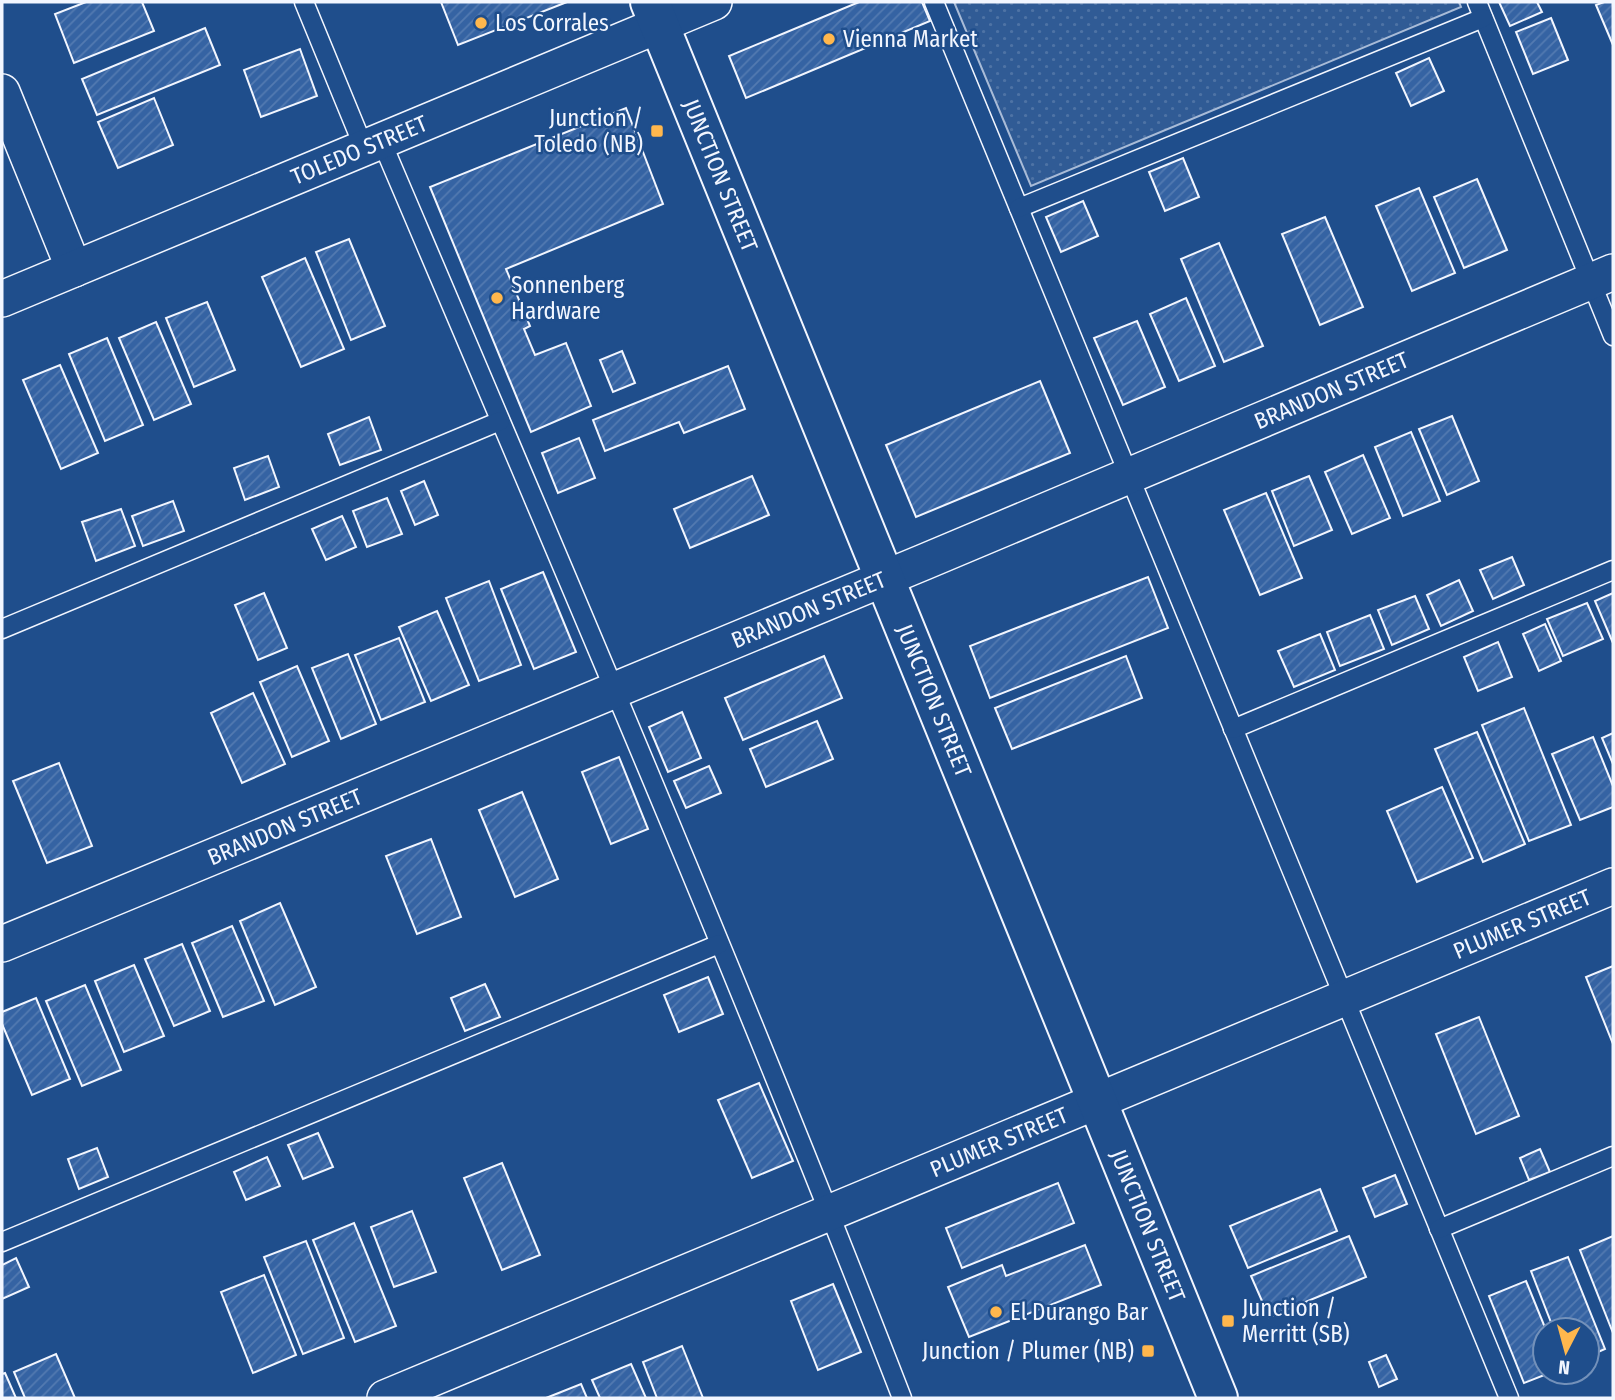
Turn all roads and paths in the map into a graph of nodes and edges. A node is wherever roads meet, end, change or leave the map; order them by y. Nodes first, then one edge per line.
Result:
1 (304, 2) edge
2 (715, 2) edge
3 (934, 2) edge
4 (1480, 10) edge
5 (655, 13) edge
6 (2, 92) edge
7 (373, 144) junction
8 (1019, 208) junction
9 (74, 269) junction
10 (1602, 277) edge
11 (2, 299) edge
12 (1613, 336) edge
13 (500, 422) junction
14 (1128, 476) junction
15 (1613, 570) edge
16 (885, 578) junction
17 (2, 629) edge
18 (614, 691) junction
19 (1233, 729) junction
20 (1613, 886) edge
21 (2, 944) edge
22 (719, 944) junction
23 (1344, 998) junction
24 (1097, 1101) junction
25 (1613, 1156) edge
26 (830, 1213) junction
27 (1439, 1229) junction
28 (2, 1242) edge
29 (385, 1398) edge
30 (902, 1398) edge
31 (1218, 1398) edge
32 (1509, 1398) edge

1 - 7 lane
2 - 5 street, TOLEDO STREET
3 - 8 lane
4 - 8 lane
4 - 10 lane
5 - 7 street, TOLEDO STREET
5 - 16 street, JUNCTION STREET
6 - 9 street
7 - 9 street, TOLEDO STREET
7 - 13 lane
8 - 14 lane
9 - 11 street, TOLEDO STREET
10 - 12 lane
10 - 14 street, BRANDON STREET
13 - 17 lane
13 - 18 lane
14 - 16 street, BRANDON STREET
14 - 19 lane
15 - 19 lane
16 - 18 street, BRANDON STREET
16 - 24 street, JUNCTION STREET
18 - 21 street, BRANDON STREET
18 - 22 lane
19 - 23 lane
20 - 23 street, PLUMER STREET
22 - 26 lane
22 - 28 lane
23 - 24 street, PLUMER STREET
23 - 27 lane
24 - 26 street, PLUMER STREET
24 - 31 street, JUNCTION STREET
25 - 27 lane
26 - 29 street, PLUMER STREET
26 - 30 lane
27 - 32 lane

